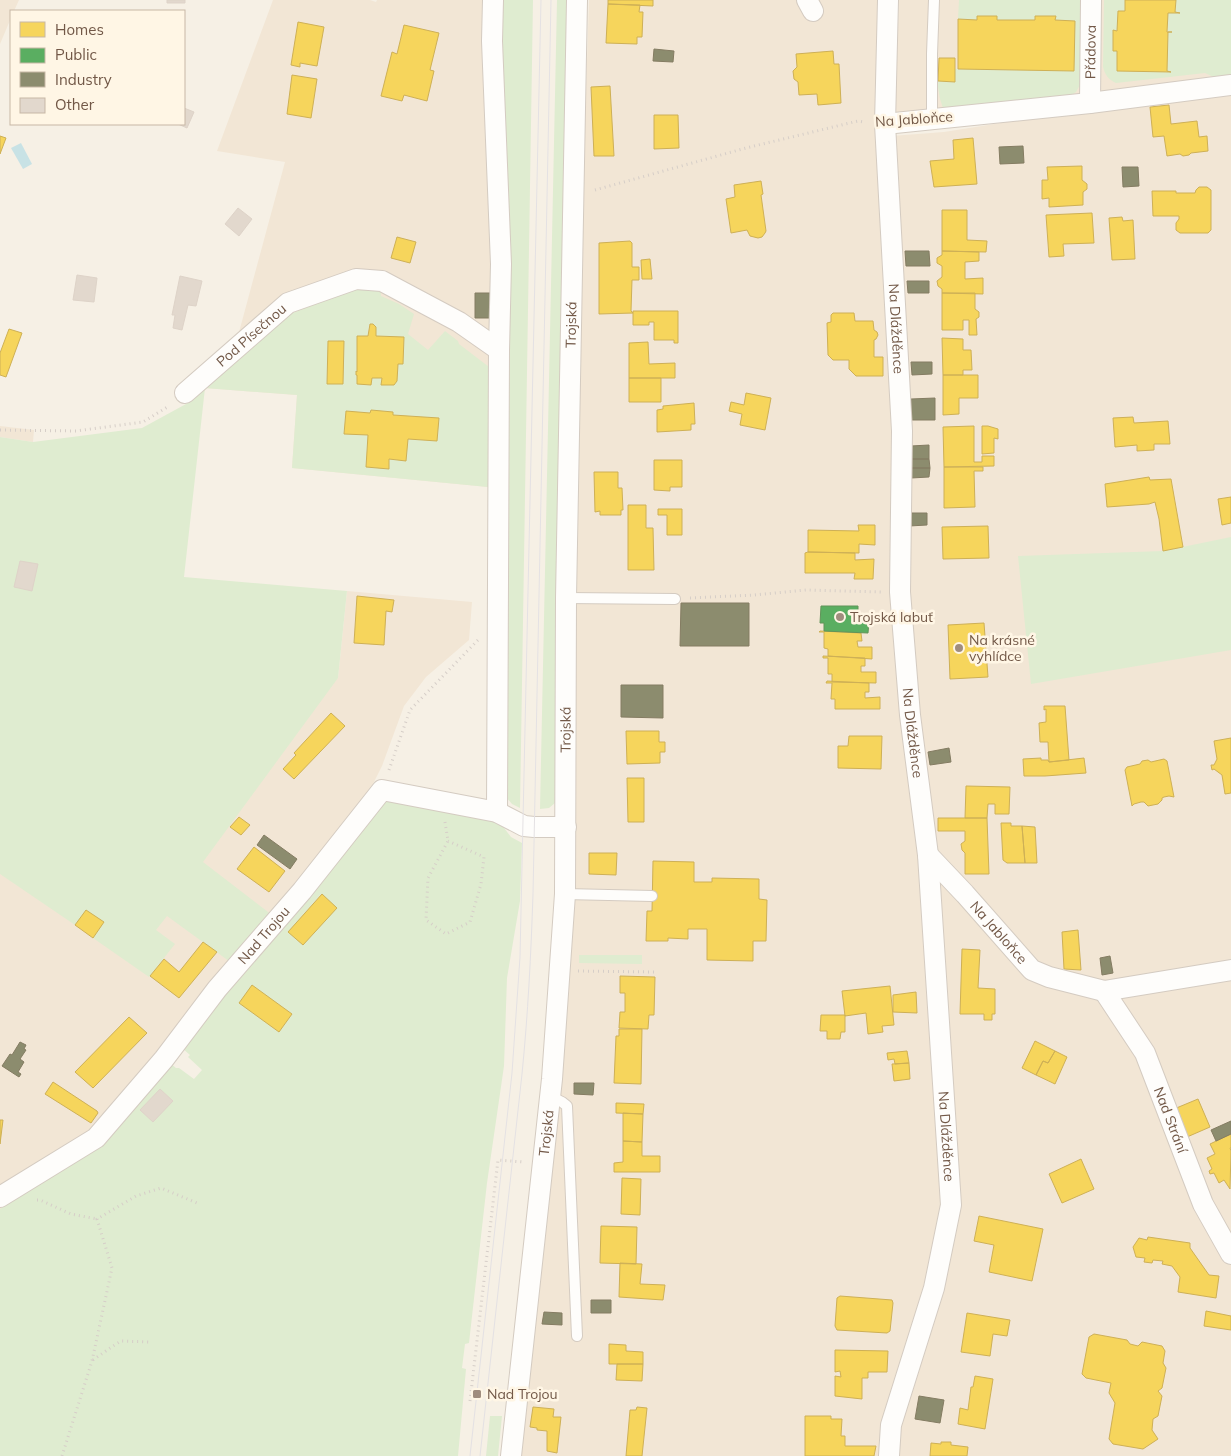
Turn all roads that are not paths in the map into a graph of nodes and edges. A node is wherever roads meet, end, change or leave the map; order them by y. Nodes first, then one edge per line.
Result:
1 (493, 0) edge
2 (577, 0) edge
3 (888, 0) edge
4 (934, 0) edge
5 (1091, 0) edge
6 (1231, 85) edge
7 (1090, 103) junction
8 (932, 119) junction
9 (885, 124) junction
10 (499, 350) junction
11 (185, 393) road end
12 (566, 598) junction
13 (675, 598) road end
14 (497, 812) junction
15 (566, 827) junction
16 (928, 855) junction
17 (566, 894) junction
18 (652, 896) dead end
19 (1231, 970) edge
20 (1104, 991) junction
21 (550, 1096) junction
22 (0, 1198) edge
23 (1231, 1254) edge
24 (577, 1336) dead end
25 (511, 1456) edge
26 (889, 1456) edge

1 - 10 street
2 - 12 street, Trojská
3 - 9 street, Na Dlážděnce
4 - 8 lane
5 - 7 street, Přádova
6 - 7 street, Na Jabloňce
7 - 8 street, Na Jabloňce
8 - 9 street, Na Jabloňce
9 - 16 street, Na Dlážděnce
10 - 11 street, Pod Písečnou
10 - 14 street
12 - 13 lane
12 - 15 street, Trojská
14 - 15 street
14 - 22 street, Nad Trojou
15 - 17 street, Trojská
16 - 20 street, Na Jabloňce
16 - 26 street, Na Dlážděnce
17 - 18 lane
17 - 21 street, Trojská
19 - 20 street, Na Jabloňce
20 - 23 street, Nad Strání
21 - 24 lane
21 - 25 street, Trojská

